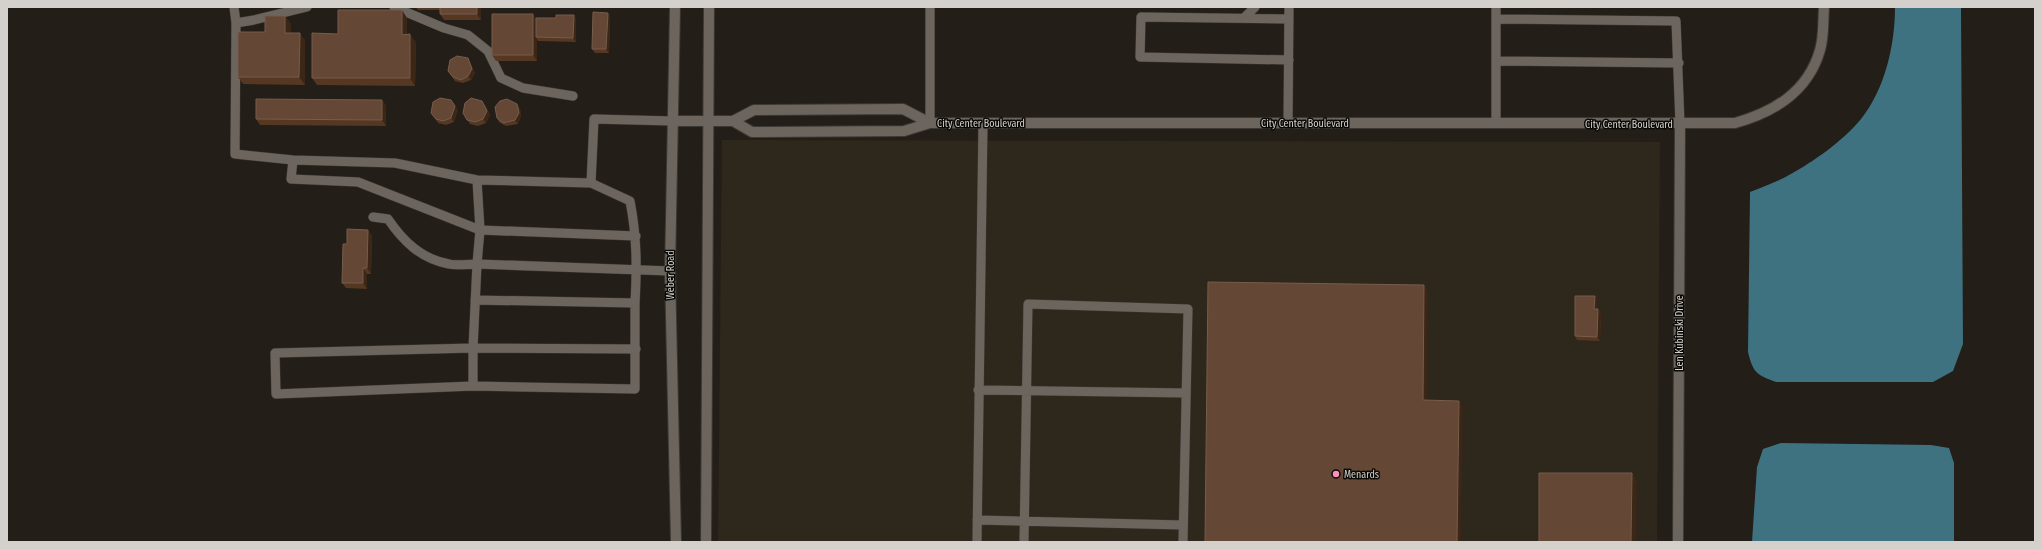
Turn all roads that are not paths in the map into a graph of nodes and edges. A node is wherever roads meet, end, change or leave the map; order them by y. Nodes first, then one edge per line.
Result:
1 (234, 7) edge
2 (307, 7) edge
3 (394, 7) edge
4 (675, 7) edge
5 (709, 7) edge
6 (930, 7) edge
7 (1255, 7) edge
8 (1289, 7) edge
9 (1496, 7) edge
10 (1824, 7) edge
11 (1244, 18) junction
12 (1289, 19) junction
13 (1496, 19) junction
14 (236, 23) junction
15 (1289, 60) junction
16 (1496, 61) junction
17 (1679, 63) junction
18 (573, 96) dead end
19 (672, 121) junction
20 (708, 121) junction
21 (733, 121) junction
22 (930, 123) junction
23 (1288, 123) junction
24 (1496, 123) junction
25 (983, 124) junction
26 (1680, 124) junction
27 (293, 160) junction
28 (477, 180) junction
29 (592, 183) junction
30 (373, 216) dead end
31 (480, 230) junction
32 (636, 236) junction
33 (477, 264) junction
34 (637, 269) junction
35 (670, 270) junction
36 (475, 300) junction
37 (635, 303) junction
38 (473, 348) junction
39 (636, 349) junction
40 (473, 386) junction
41 (978, 390) junction
42 (1027, 391) junction
43 (1186, 393) junction
44 (978, 520) junction
45 (1025, 521) junction
46 (1184, 525) junction
47 (676, 542) edge
48 (706, 542) edge
49 (977, 542) edge
50 (1024, 542) edge
51 (1183, 542) edge
52 (1678, 542) edge

1 - 14 lane
2 - 14 lane
3 - 18 lane
4 - 19 street, Weber Road
5 - 20 street
6 - 22 lane
7 - 11 lane
8 - 12 lane
9 - 13 lane
10 - 26 street, City Center Boulevard
11 - 12 lane
11 - 15 lane
12 - 15 lane
13 - 16 lane
13 - 17 lane
14 - 27 lane
15 - 23 lane
16 - 17 lane
16 - 24 lane
17 - 26 lane
19 - 20 street
19 - 29 lane
19 - 35 street, Weber Road
20 - 21 street
20 - 48 street
21 - 22 street, City Center Boulevard
21 - 22 street, City Center Boulevard
22 - 25 street, City Center Boulevard
23 - 24 street, City Center Boulevard
23 - 25 street, City Center Boulevard
24 - 26 street, City Center Boulevard
25 - 41 lane
26 - 52 street, Len Kubinski Drive
27 - 28 lane
27 - 31 lane
28 - 29 lane
28 - 31 lane
29 - 32 lane
30 - 33 lane
31 - 32 lane
31 - 33 lane
32 - 34 lane
33 - 34 lane
33 - 36 lane
34 - 35 lane
34 - 37 lane
35 - 47 street, Weber Road
36 - 37 lane
36 - 38 lane
37 - 39 lane
38 - 39 lane
38 - 40 lane
38 - 40 lane
39 - 40 lane
41 - 42 lane
41 - 44 lane
42 - 43 lane
42 - 43 lane
42 - 45 lane
43 - 46 lane
44 - 45 lane
44 - 49 lane
45 - 46 lane
45 - 50 lane
46 - 51 lane

